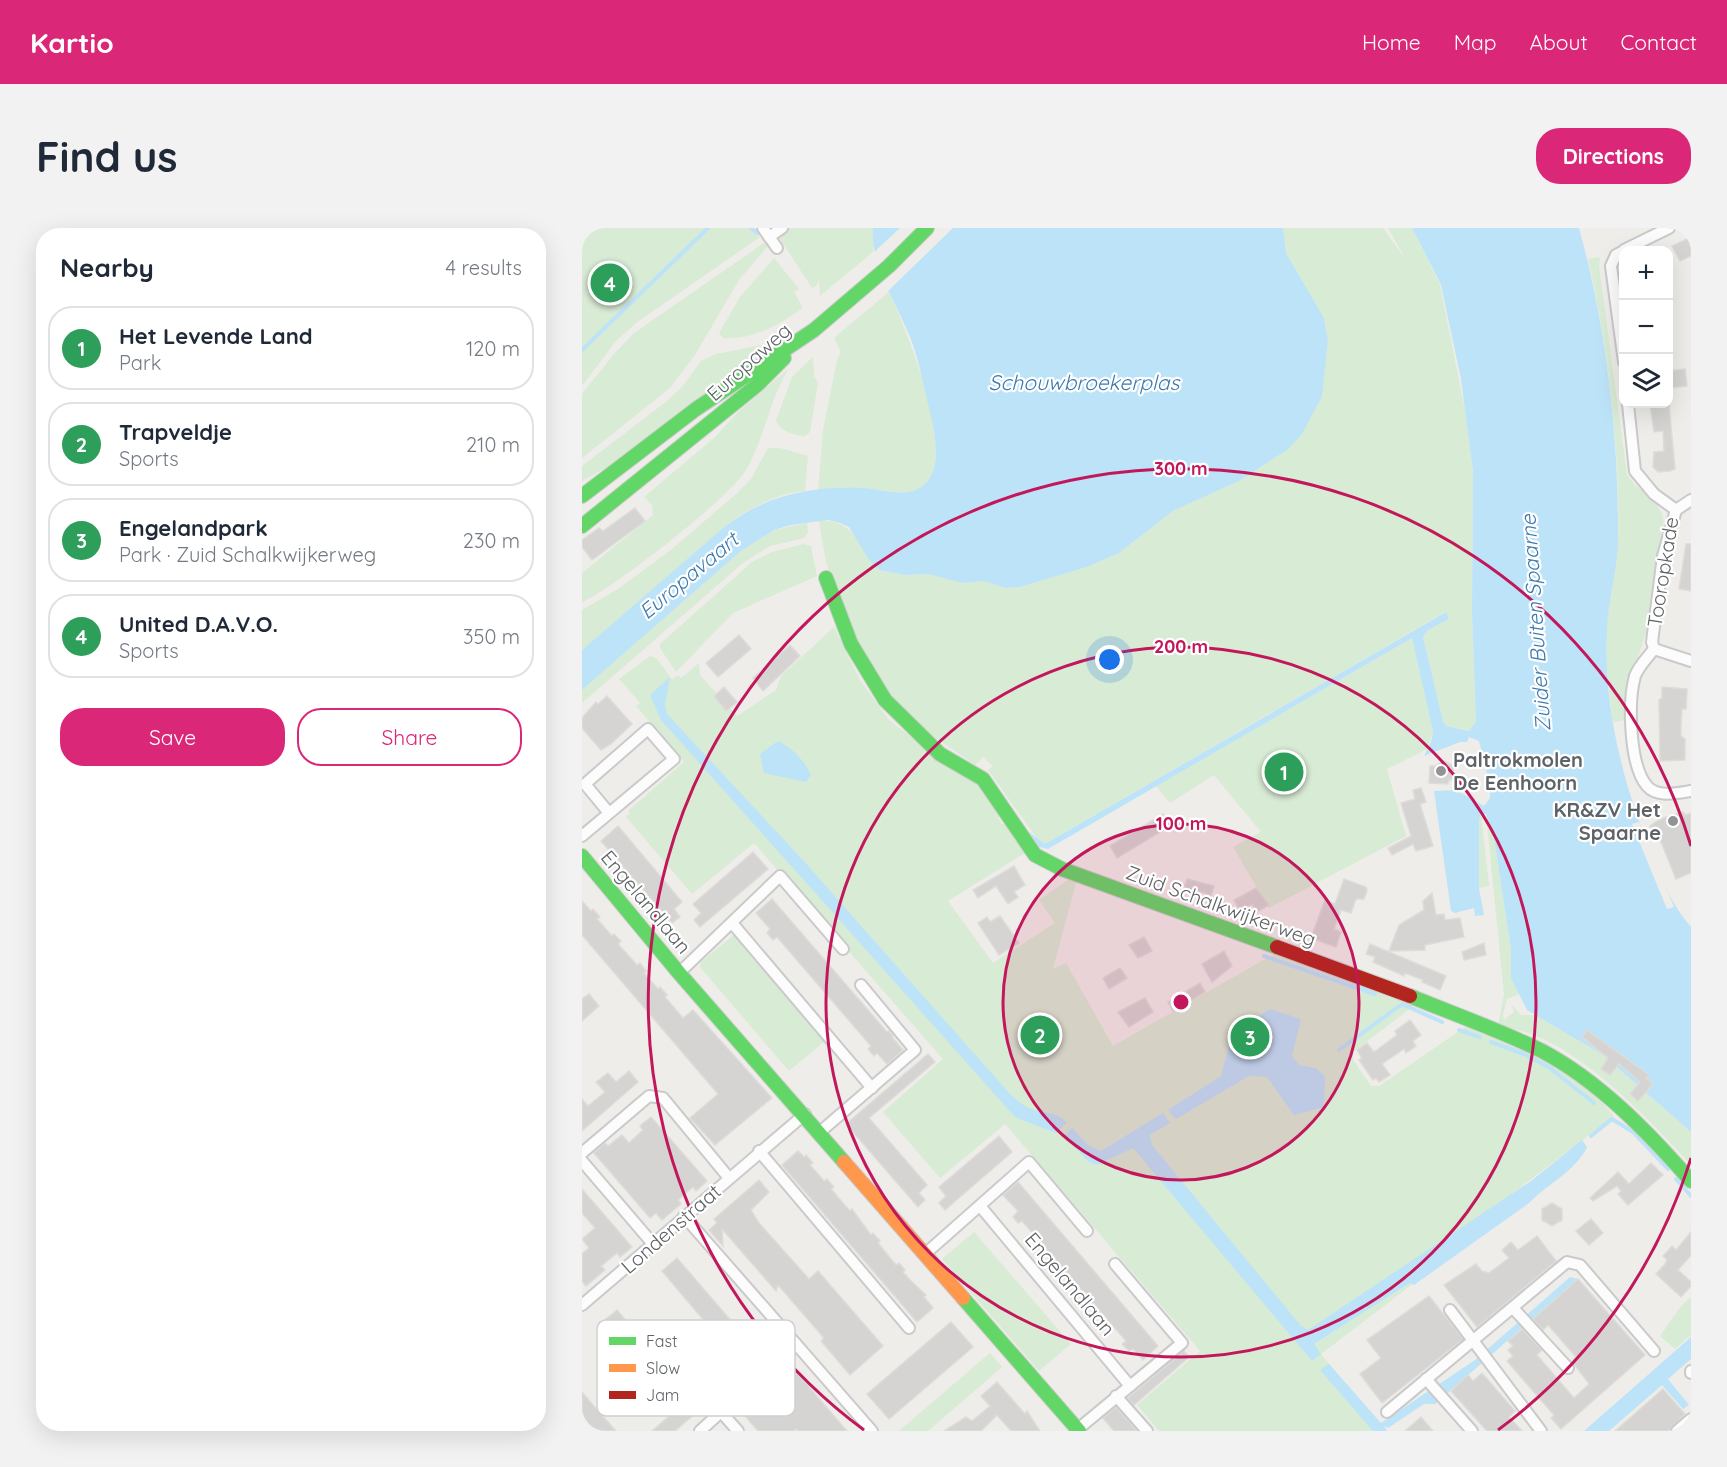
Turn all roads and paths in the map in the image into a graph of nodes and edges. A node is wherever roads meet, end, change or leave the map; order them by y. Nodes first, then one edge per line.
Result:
1 (782, 228) edge
2 (927, 228) edge
3 (1669, 228) edge
4 (766, 232) edge
5 (1634, 246) edge
6 (777, 248) dead end
7 (1619, 254) edge
8 (812, 332) junction
9 (1622, 354) edge
10 (1628, 408) edge
11 (582, 496) edge
12 (1691, 500) edge
13 (1676, 510) junction
14 (582, 526) edge
15 (826, 578) dead end
16 (1654, 649) junction
17 (1691, 661) edge
18 (1691, 791) edge
19 (609, 813) junction
20 (582, 836) edge
21 (582, 856) edge
22 (732, 923) junction
23 (843, 949) dead end
24 (679, 973) junction
25 (861, 986) dead end
26 (872, 1088) junction
27 (805, 1114) junction
28 (820, 1132) junction
29 (759, 1151) junction
30 (582, 1154) edge
31 (582, 1161) edge
32 (729, 1178) junction
33 (1691, 1180) edge
34 (980, 1206) junction
35 (684, 1216) junction
36 (1087, 1231) dead end
37 (653, 1244) junction
38 (925, 1254) junction
39 (1115, 1264) dead end
40 (582, 1305) edge
41 (1450, 1310) dead end
42 (1516, 1310) junction
43 (775, 1320) edge
44 (909, 1328) dead end
45 (796, 1344) edge
46 (1475, 1344) junction
47 (1654, 1351) dead end
48 (1568, 1368) dead end
49 (1429, 1382) junction
50 (1130, 1386) junction
51 (1116, 1396) junction
52 (1387, 1412) dead end
53 (717, 1416) edge
54 (725, 1416) edge
55 (1691, 1419) edge
56 (1078, 1430) edge
57 (700, 1431) edge
58 (738, 1431) edge
59 (872, 1431) edge
60 (1147, 1431) edge
61 (1472, 1431) edge
62 (1541, 1431) edge
63 (1677, 1431) edge

1 - 4 street
2 - 8 street
3 - 5 street
4 - 6 street
7 - 9 street
8 - 11 street, Europaweg
8 - 14 street, Europaweg
10 - 13 street, Tooropkade
12 - 13 street
13 - 16 street, Tooropkade
15 - 33 street, Zuid Schalkwijkerweg
16 - 17 street
16 - 18 street
19 - 19 street, Engelandlaan
19 - 20 street, Engelandlaan
21 - 24 street, Engelandlaan
22 - 23 street, Engelandlaan
22 - 24 street, Engelandlaan
22 - 26 street
24 - 27 street, Engelandlaan
25 - 26 street
26 - 28 street
27 - 28 street, Engelandlaan
27 - 29 street, Londenstraat
28 - 38 street, Engelandlaan
29 - 32 street, Londenstraat
29 - 44 street
30 - 32 street
31 - 37 street
32 - 35 street, Londenstraat
34 - 36 street
34 - 38 street
34 - 50 street, Engelandlaan
35 - 37 street, Londenstraat
35 - 43 street
37 - 40 street, Londenstraat
38 - 56 street, Engelandlaan
39 - 50 street, Engelandlaan
41 - 46 street
42 - 46 street
42 - 47 street
42 - 48 street
45 - 59 street
46 - 49 street
46 - 62 street
49 - 52 street
49 - 61 street
50 - 51 street, Engelandlaan
51 - 56 street, Engelandlaan
51 - 60 street
53 - 57 street
54 - 58 street
55 - 63 street

